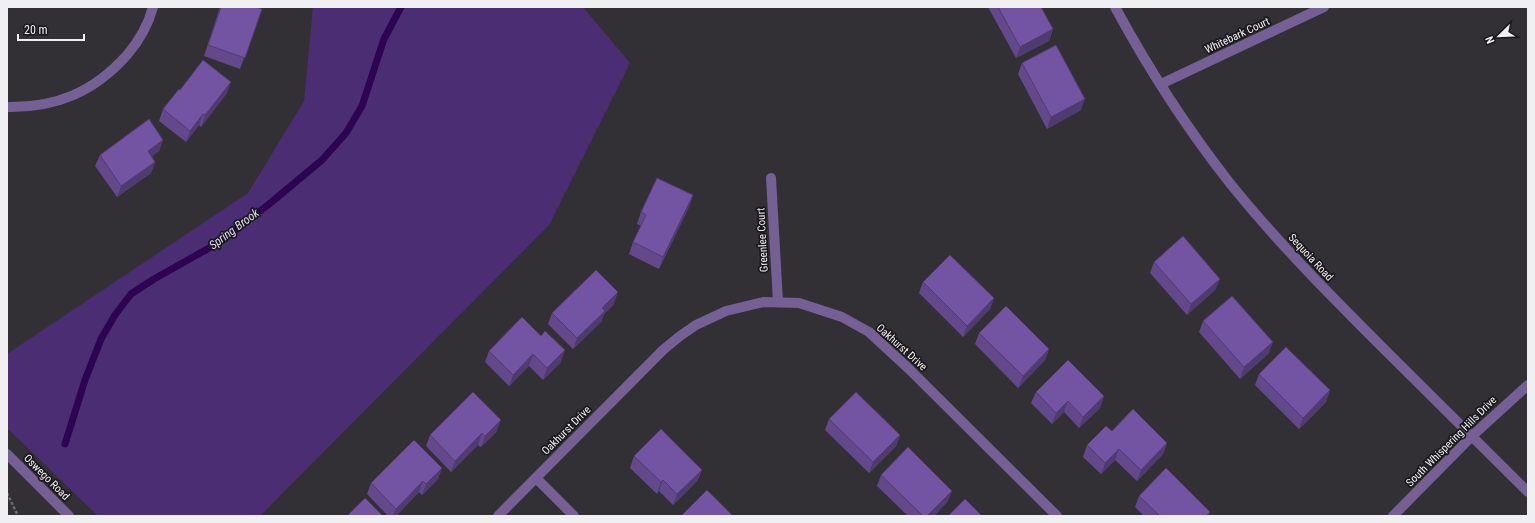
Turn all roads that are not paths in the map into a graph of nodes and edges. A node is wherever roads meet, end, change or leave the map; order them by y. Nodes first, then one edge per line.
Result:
1 (153, 7) edge
2 (1115, 7) edge
3 (1324, 7) edge
4 (1161, 84) junction
5 (7, 107) edge
6 (771, 178) dead end
7 (778, 302) junction
8 (1528, 385) edge
9 (1472, 436) junction
10 (7, 454) edge
11 (536, 478) junction
12 (1528, 492) edge
13 (69, 516) edge
14 (498, 516) edge
15 (574, 516) edge
16 (1057, 516) edge
17 (1393, 516) edge

1 - 5 street
2 - 4 street, Sequoia Road
3 - 4 street, Whitebark Court
4 - 9 street, Sequoia Road
6 - 7 street, Greenlee Court
7 - 11 street, Oakhurst Drive
7 - 16 street, Oakhurst Drive
8 - 9 street, South Whispering Hills Drive
9 - 12 street, Sequoia Road
9 - 17 street, South Whispering Hills Drive
10 - 13 street, Oswego Road
11 - 14 street, Oakhurst Drive
11 - 15 street

